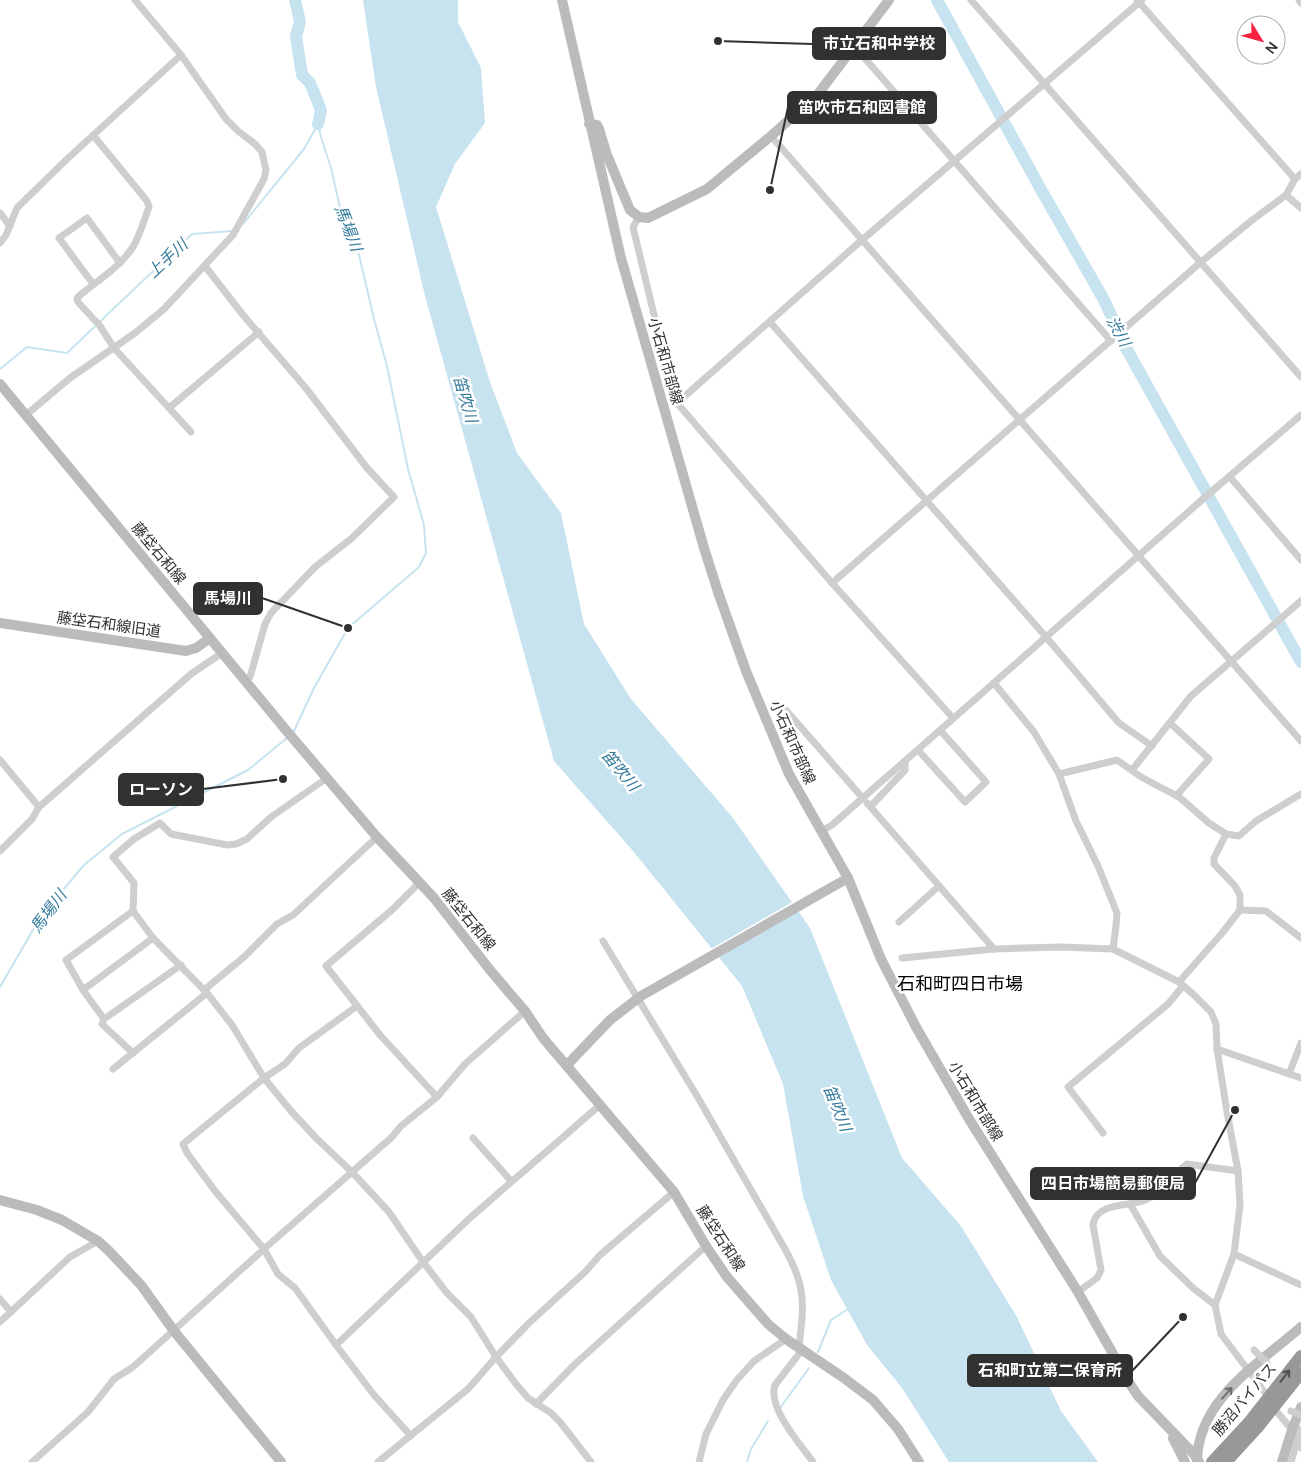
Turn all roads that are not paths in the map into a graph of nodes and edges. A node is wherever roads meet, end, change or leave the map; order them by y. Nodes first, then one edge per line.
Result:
1 (135, 0) edge
2 (562, 0) edge
3 (889, 0) edge
4 (971, 0) edge
5 (1139, 1) edge
6 (854, 47) junction
7 (181, 55) junction
8 (1045, 84) junction
9 (589, 124) junction
10 (94, 134) junction
11 (771, 136) junction
12 (954, 161) junction
13 (1301, 174) edge
14 (1295, 179) junction
15 (1286, 195) junction
16 (1301, 208) edge
17 (0, 214) edge
18 (639, 217) junction
19 (10, 226) junction
20 (862, 240) junction
21 (0, 243) edge
22 (120, 262) junction
23 (1201, 262) junction
24 (205, 266) junction
25 (93, 284) junction
26 (770, 322) junction
27 (259, 332) junction
28 (1113, 339) junction
29 (114, 348) junction
30 (1301, 377) edge
31 (0, 384) edge
32 (677, 403) junction
33 (169, 408) junction
34 (26, 415) junction
35 (1301, 415) edge
36 (1019, 421) junction
37 (192, 432) dead end
38 (1230, 477) junction
39 (927, 501) junction
40 (1139, 556) junction
41 (1301, 560) edge
42 (832, 583) junction
43 (1301, 600) edge
44 (0, 623) edge
45 (1046, 637) junction
46 (210, 638) junction
47 (222, 653) junction
48 (1231, 662) junction
49 (245, 681) junction
50 (994, 683) junction
51 (786, 709) dead end
52 (953, 718) junction
53 (1170, 723) junction
54 (940, 730) junction
55 (1301, 741) edge
56 (1152, 746) junction
57 (918, 750) junction
58 (0, 760) edge
59 (905, 761) junction
60 (1132, 770) junction
61 (1059, 774) junction
62 (327, 778) junction
63 (1301, 794) edge
64 (860, 795) dead end
65 (1176, 796) junction
66 (39, 807) junction
67 (822, 831) junction
68 (1226, 834) junction
69 (377, 837) junction
70 (0, 851) edge
71 (848, 878) junction
72 (420, 882) junction
73 (939, 886) junction
74 (1240, 910) junction
75 (133, 911) junction
76 (899, 922) dead end
77 (153, 938) junction
78 (1301, 938) edge
79 (603, 942) dead end
80 (994, 949) junction
81 (1113, 949) junction
82 (902, 958) dead end
83 (181, 965) junction
84 (1181, 984) junction
85 (83, 990) junction
86 (205, 991) junction
87 (639, 997) junction
88 (357, 1006) junction
89 (525, 1011) junction
90 (104, 1019) junction
91 (1301, 1043) edge
92 (1217, 1049) junction
93 (133, 1053) junction
94 (566, 1065) junction
95 (113, 1069) dead end
96 (1289, 1074) junction
97 (264, 1078) junction
98 (1301, 1078) edge
99 (437, 1096) junction
100 (600, 1105) junction
101 (1103, 1133) dead end
102 (473, 1138) dead end
103 (1238, 1170) junction
104 (352, 1172) junction
105 (511, 1181) junction
106 (674, 1192) junction
107 (0, 1200) edge
108 (1130, 1204) junction
109 (98, 1241) junction
110 (706, 1246) junction
111 (264, 1249) junction
112 (1234, 1254) junction
113 (423, 1262) junction
114 (1301, 1285) edge
115 (1078, 1292) junction
116 (0, 1299) edge
117 (1216, 1305) junction
118 (12, 1312) junction
119 (0, 1322) edge
120 (1301, 1327) edge
121 (174, 1331) junction
122 (786, 1339) junction
123 (336, 1345) junction
124 (801, 1349) junction
125 (1254, 1350) dead end
126 (1301, 1356) edge
127 (496, 1357) junction
128 (1267, 1363) dead end
129 (1248, 1372) junction
130 (1301, 1373) edge
131 (1266, 1394) dead end
132 (536, 1404) junction
133 (1296, 1409) edge
134 (1278, 1413) dead end
135 (1301, 1415) edge
136 (1166, 1424) junction
137 (1296, 1430) edge
138 (1201, 1434) junction
139 (412, 1436) junction
140 (1180, 1440) junction
141 (1299, 1444) edge
142 (1219, 1459) edge
143 (1198, 1461) edge
144 (32, 1462) edge
145 (281, 1462) edge
146 (378, 1462) edge
147 (591, 1462) edge
148 (699, 1462) edge
149 (813, 1462) edge
150 (920, 1462) edge
151 (1185, 1462) edge
152 (1282, 1462) edge
153 (1291, 1462) edge

1 - 7 street
2 - 9 main road, 小石和市部線
3 - 6 main road
4 - 8 street
5 - 8 street
5 - 14 street
6 - 11 main road
6 - 12 street
7 - 10 street
7 - 24 street
8 - 12 street
8 - 23 street
9 - 18 main road
9 - 67 main road, 小石和市部線
10 - 19 street
10 - 22 street
11 - 18 main road
11 - 20 street
12 - 20 street
12 - 28 street
13 - 14 street
14 - 15 street
15 - 16 street
15 - 23 street
17 - 19 street
18 - 32 street
19 - 21 street
20 - 26 street
20 - 36 street
22 - 25 street
22 - 25 street
23 - 28 street
23 - 30 street
24 - 27 street
24 - 29 street
25 - 29 street
26 - 32 street
26 - 39 street
27 - 33 street
27 - 49 street
28 - 36 street
29 - 33 street
29 - 34 street
31 - 34 main road, 藤垈石和線
32 - 42 street
33 - 37 street
34 - 46 main road, 藤垈石和線
35 - 38 street
36 - 39 street
36 - 40 street
38 - 40 street
38 - 41 street
39 - 42 street
39 - 45 street
40 - 45 street
40 - 48 street
42 - 52 street
43 - 48 street
44 - 46 main road, 藤垈石和線旧道
45 - 50 street
45 - 56 street
46 - 47 main road, 藤垈石和線
47 - 49 main road, 藤垈石和線
47 - 66 street
48 - 53 street
48 - 55 street
49 - 62 main road, 藤垈石和線
50 - 52 street
50 - 61 street
51 - 64 street
52 - 54 street
53 - 56 street
53 - 65 street
54 - 57 street
54 - 57 street
56 - 60 street
57 - 59 street
58 - 66 street
59 - 67 street
59 - 73 street
60 - 61 street
60 - 65 street
61 - 81 street
62 - 69 main road, 藤垈石和線
62 - 75 street
63 - 68 street
65 - 68 street
66 - 70 street
67 - 71 main road, 小石和市部線
68 - 74 street
69 - 72 main road, 藤垈石和線
69 - 86 street
71 - 87 main road
71 - 115 main road, 小石和市部線
72 - 88 street
72 - 89 main road, 藤垈石和線
73 - 76 street
73 - 80 street
74 - 78 street
74 - 84 street
75 - 77 street
75 - 85 street
77 - 83 street
77 - 85 street
79 - 87 street
80 - 81 street
80 - 82 street
81 - 84 street
83 - 86 street
83 - 90 street
84 - 92 street
84 - 101 street
85 - 90 street
86 - 93 street
86 - 97 street
87 - 94 main road
87 - 124 street
88 - 97 street
88 - 99 street
89 - 94 main road, 藤垈石和線
89 - 99 street
90 - 93 street
91 - 96 street
92 - 96 street
92 - 103 street
93 - 95 street
94 - 100 main road, 藤垈石和線
96 - 98 street
97 - 104 street
97 - 111 street
99 - 104 street
100 - 105 street
100 - 106 main road, 藤垈石和線
102 - 105 street
103 - 108 street
103 - 112 street
104 - 111 street
104 - 113 street
105 - 113 street
106 - 110 main road, 藤垈石和線
106 - 127 street
107 - 109 main road
108 - 115 street
108 - 117 street
109 - 118 street
109 - 121 main road
110 - 122 main road, 藤垈石和線
110 - 132 street
111 - 121 street
111 - 123 street
112 - 114 street
112 - 117 street
113 - 123 street
113 - 127 street
115 - 136 main road, 小石和市部線
116 - 118 street
117 - 129 street
118 - 119 street
120 - 129 main road, 小石和市部線
121 - 144 street
121 - 145 main road
122 - 124 main road, 藤垈石和線
122 - 148 street
123 - 139 street
124 - 149 street
124 - 150 main road, 藤垈石和線
125 - 128 street, bridge
142 -> 126 highway, 勝沼バイパス
127 - 132 street
127 - 139 street
129 - 131 street
138 -> 129 main road, 小石和市部線
130 - 142 highway
132 - 147 street
133 - 135 street, bridge
133 - 137 main road
134 - 137 street
136 - 140 main road, 小石和市部線
136 - 151 main road, 小石和市部線
137 - 141 street
137 - 152 main road
138 - 140 main road
138 - 143 main road, 小石和市部線
139 - 146 street
140 - 143 main road, 小石和市部線
141 - 153 street

